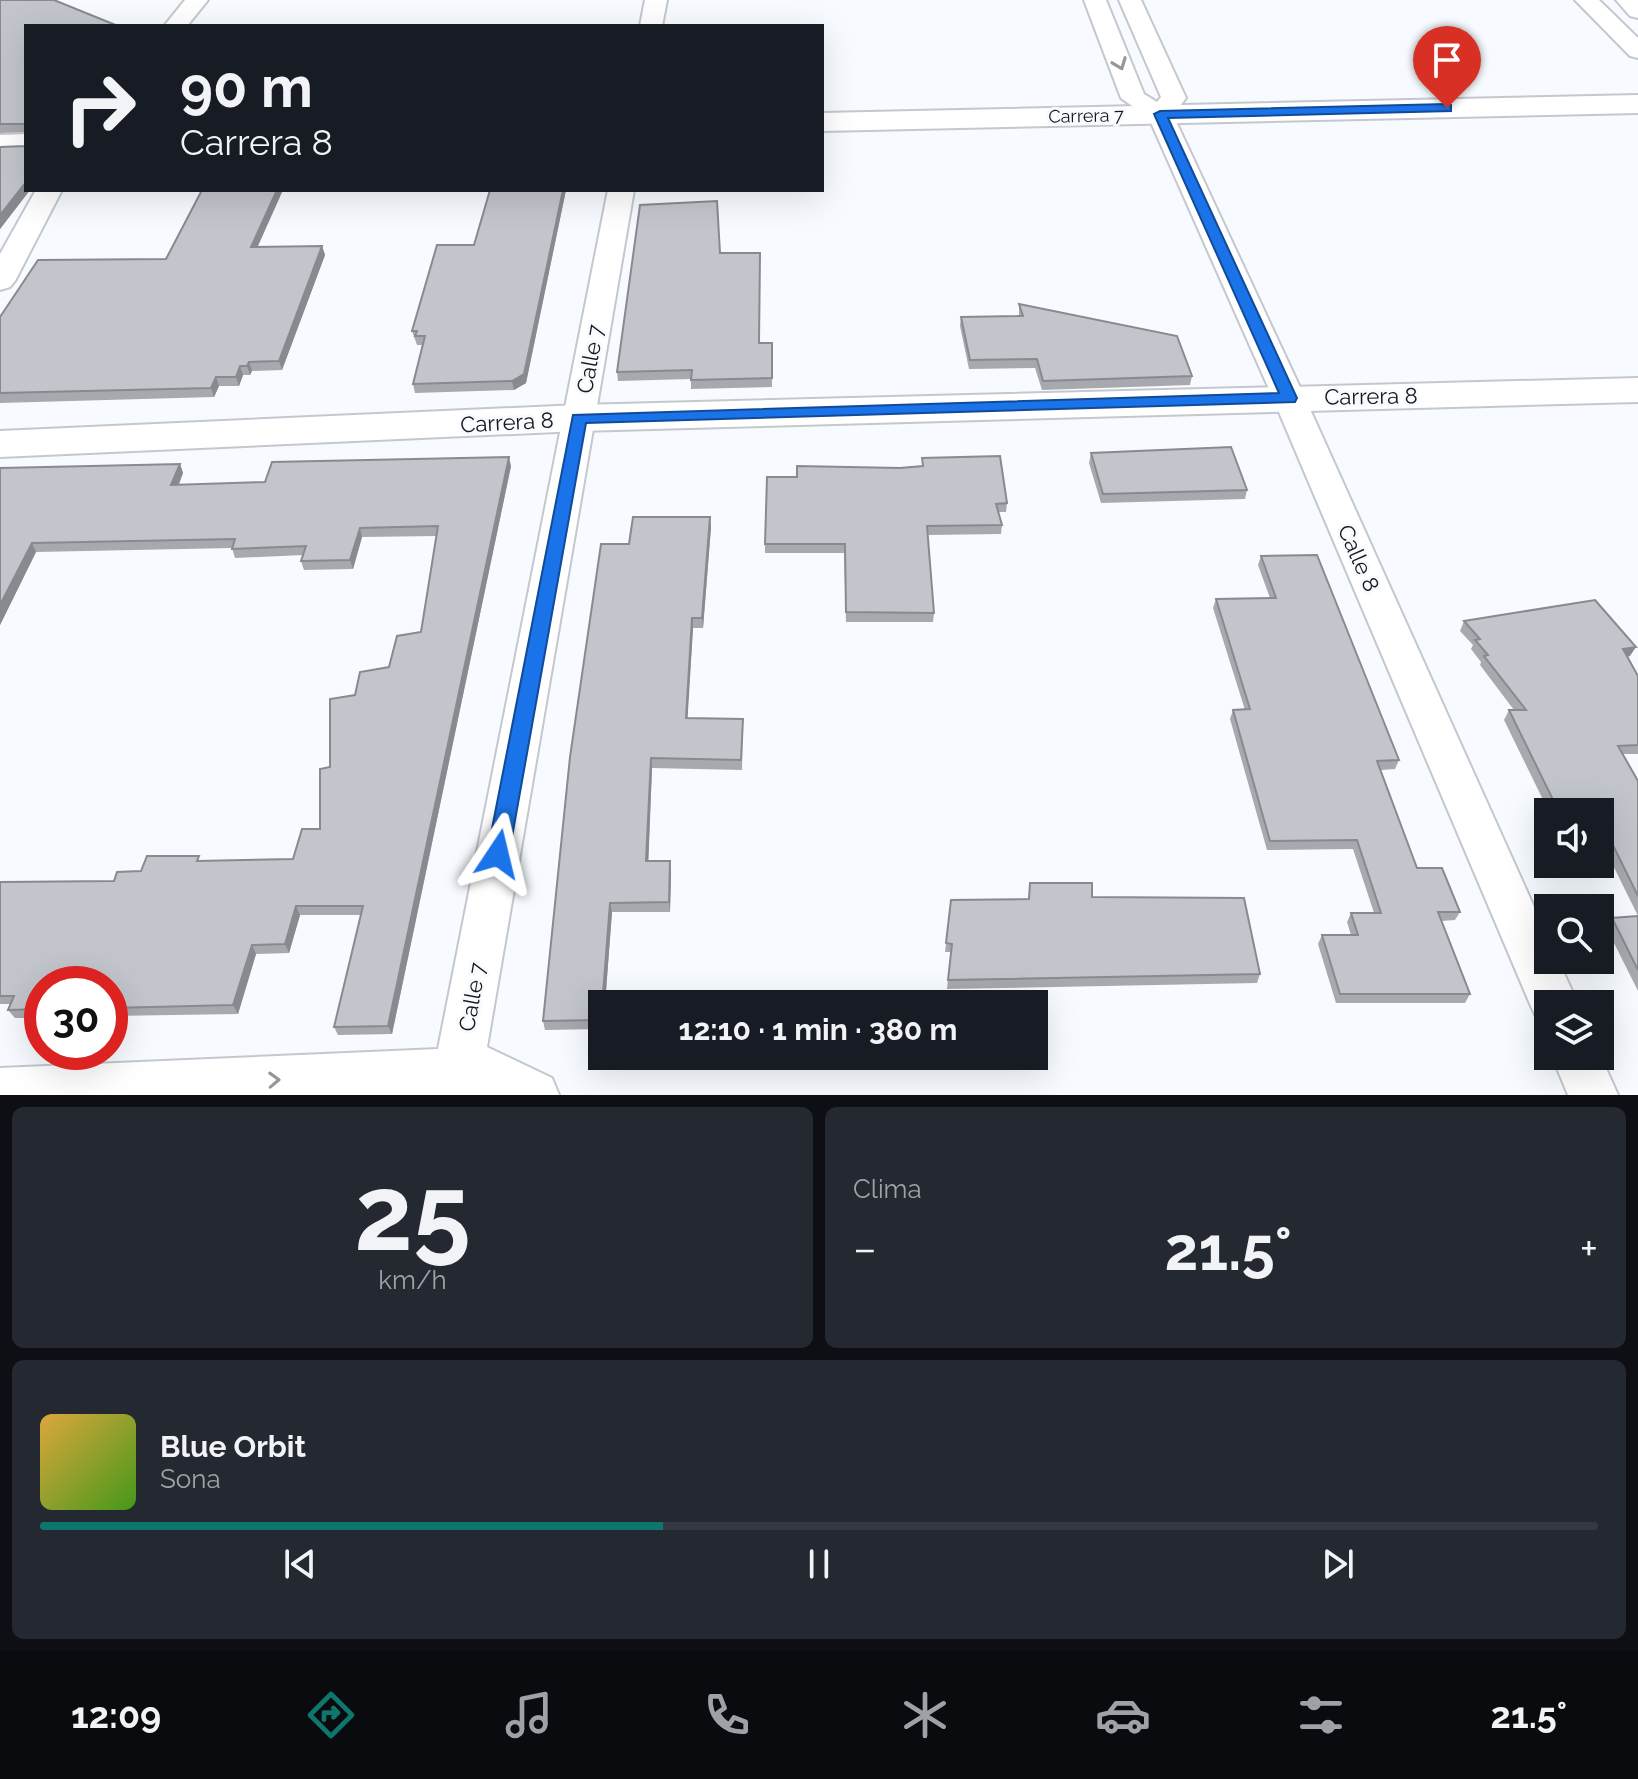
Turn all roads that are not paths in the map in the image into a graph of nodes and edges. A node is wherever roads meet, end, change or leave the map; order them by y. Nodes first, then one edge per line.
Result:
1 (197, 0) edge
2 (656, 0) edge
3 (1588, 2) edge
4 (1632, 5) edge
5 (1098, 7) edge
6 (1134, 7) edge
7 (177, 24) edge
8 (651, 24) edge
9 (1638, 51) edge
10 (1638, 104) edge
11 (1160, 114) junction
12 (824, 122) edge
13 (24, 143) edge
14 (0, 144) edge
15 (48, 192) edge
16 (621, 192) edge
17 (0, 281) edge
18 (1638, 390) edge
19 (1289, 398) junction
20 (579, 418) junction
21 (0, 444) edge
22 (1548, 990) edge
23 (1582, 1070) edge
24 (456, 1084) edge
25 (0, 1092) edge
26 (534, 1095) edge
27 (1593, 1095) edge

1 - 7 street
2 - 8 street
3 - 4 street
3 - 9 street
5 - 6 street
5 -> 11 street, Calle 8
6 - 11 street
10 - 11 street, Carrera 7
11 - 12 street, Carrera 7
11 - 19 street, Calle 8
13 - 14 street
15 - 17 street
16 - 20 street, Calle 7
18 - 19 street, Carrera 8
19 - 20 street, Carrera 8
19 - 22 street, Calle 8
20 - 21 street, Carrera 8
20 - 24 street, Calle 7
23 - 27 street
25 -> 24 street
24 - 26 street

